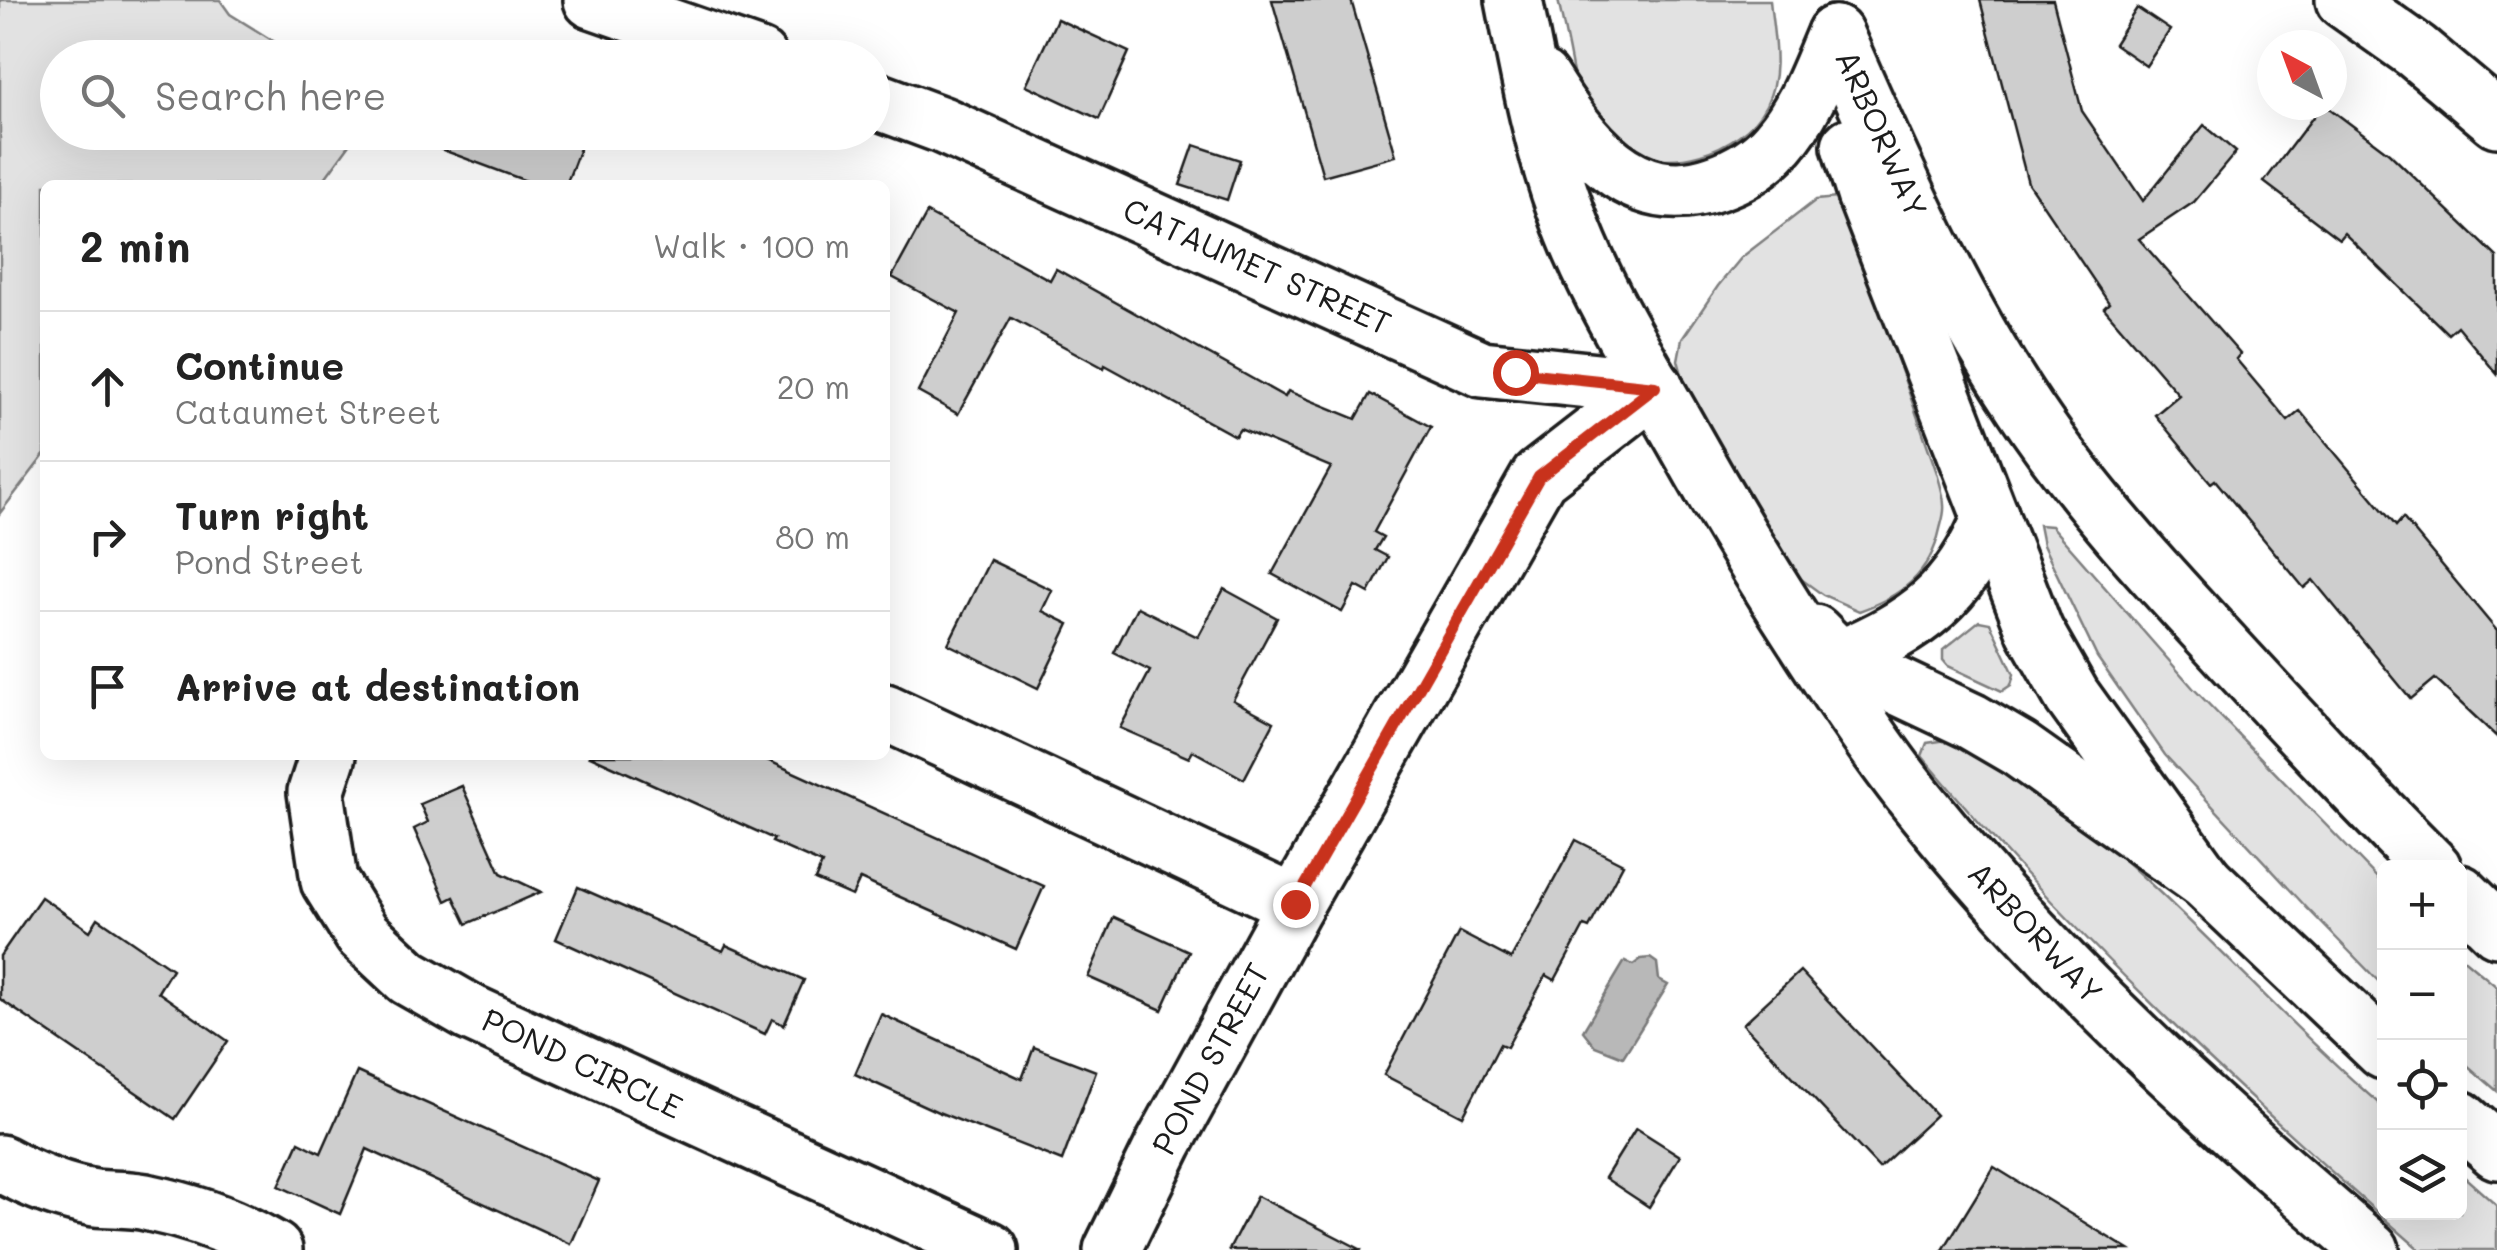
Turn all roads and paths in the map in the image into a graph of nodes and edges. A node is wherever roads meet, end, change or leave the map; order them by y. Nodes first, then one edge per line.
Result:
1 (592, 0) edge
2 (1514, 0) edge
3 (2344, 0) edge
4 (1835, 17) edge
5 (706, 40) edge
6 (1524, 53) junction
7 (890, 106) edge
8 (2497, 119) edge
9 (1655, 387) junction
10 (1991, 518) junction
11 (1758, 565) junction
12 (1842, 657) junction
13 (890, 714) edge
14 (326, 760) edge
15 (2425, 860) edge
16 (2205, 881) junction
17 (2467, 901) edge
18 (1295, 904) junction
19 (2497, 930) edge
20 (2377, 1044) edge
21 (2467, 1125) edge
22 (2497, 1152) edge
23 (0, 1163) edge
24 (274, 1250) edge
25 (990, 1250) edge
26 (1112, 1250) edge
27 (2371, 1250) edge

1 - 5 main road
2 - 6 main road, ARBORWAY
3 - 8 main road
4 - 6 main road
4 - 10 main road, ARBORWAY
4 - 15 main road, ARBORWAY
6 - 9 main road, ARBORWAY
7 - 9 main road, CATAUMET STREET
9 - 11 main road, ARBORWAY
9 - 18 main road, POND STREET
10 - 12 main road
10 - 16 main road, ARBORWAY
11 - 12 main road, ARBORWAY
11 - 27 main road, ARBORWAY
12 - 16 main road, ARBORWAY
13 - 18 main road
14 - 25 main road, POND CIRCLE
16 - 20 main road, ARBORWAY
17 - 19 main road
18 - 26 main road, POND STREET
21 - 22 main road
23 - 24 main road

